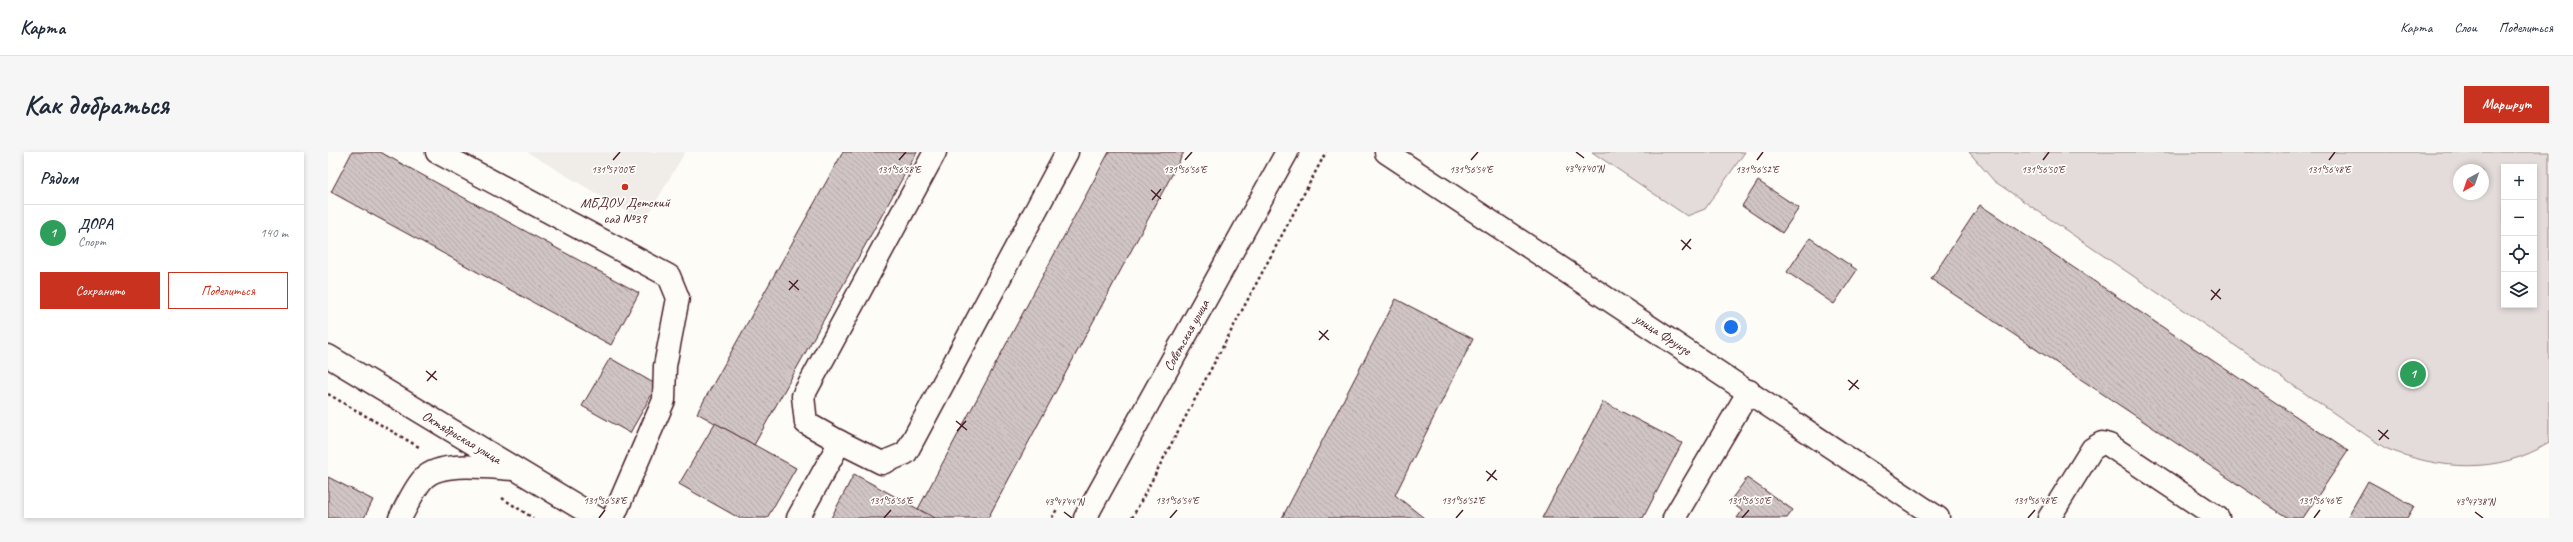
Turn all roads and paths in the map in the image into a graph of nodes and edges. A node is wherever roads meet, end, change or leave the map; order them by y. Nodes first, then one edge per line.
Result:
1 (437, 152) edge
2 (935, 152) edge
3 (1067, 152) edge
4 (1287, 152) edge
5 (1326, 152) edge
6 (1386, 152) edge
7 (328, 356) edge
8 (1749, 391) junction
9 (840, 442) junction
10 (516, 469) junction
11 (400, 518) edge
12 (597, 518) edge
13 (613, 518) edge
14 (798, 518) edge
15 (1085, 518) edge
16 (1132, 518) edge
17 (1674, 518) edge
18 (1938, 518) edge
19 (2049, 518) edge
20 (2218, 518) edge

1 - 13 street
2 - 9 street
3 - 9 street
4 - 15 street, Советская улица
5 - 16 path
6 - 8 street, улица Фрунзе
7 - 10 street, Октябрьская улица
8 - 17 street
8 - 18 street, улица Фрунзе
9 - 14 street
10 - 11 street
10 - 12 street, Октябрьская улица
19 - 20 street

